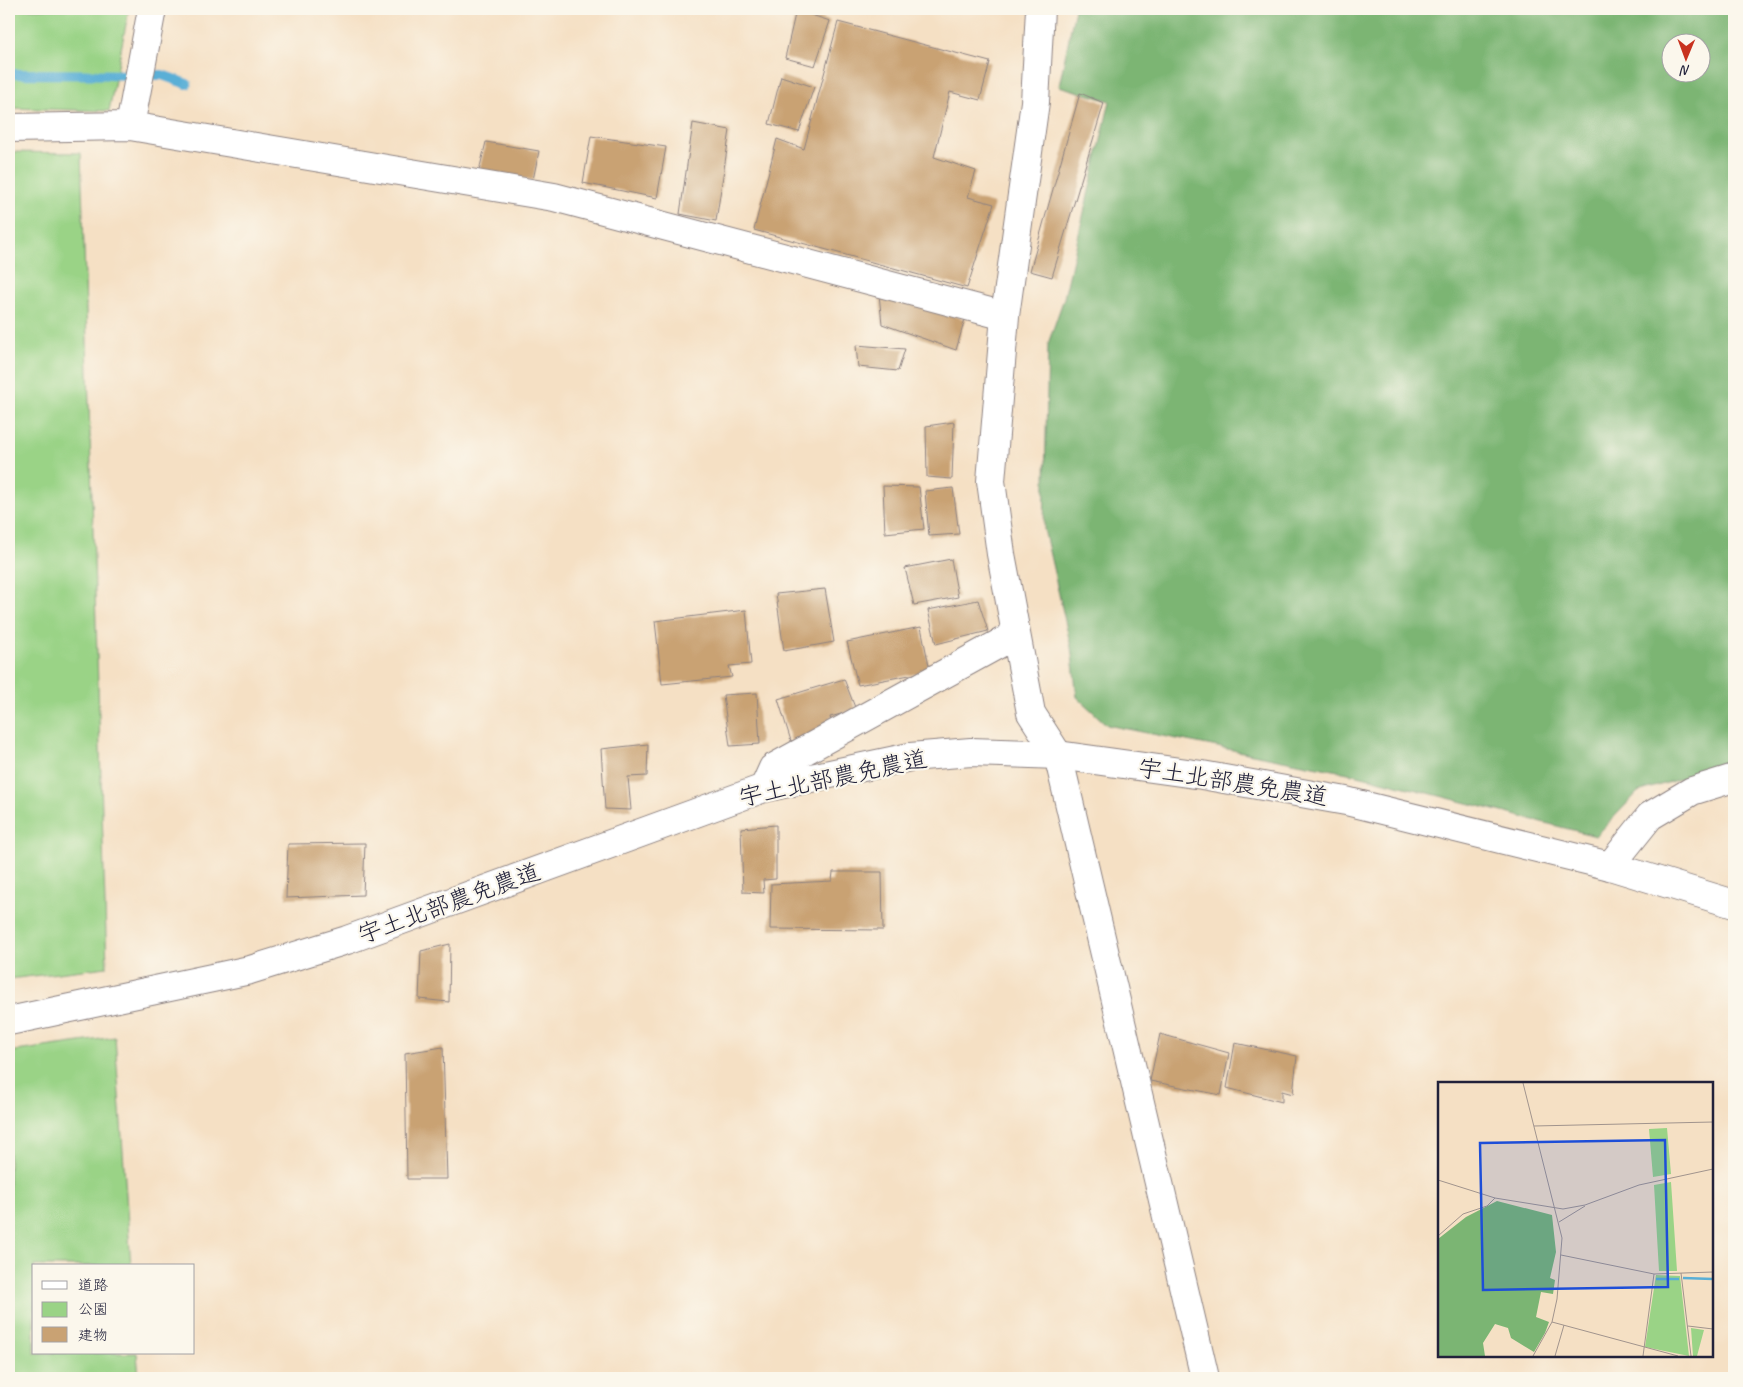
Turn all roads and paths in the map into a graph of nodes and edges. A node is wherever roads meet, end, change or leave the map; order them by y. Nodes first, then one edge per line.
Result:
1 (152, 9) edge
2 (1040, 9) edge
3 (130, 126) junction
4 (9, 128) edge
5 (1005, 316) junction
6 (1015, 635) junction
7 (1058, 754) junction
8 (1734, 778) edge
9 (764, 788) junction
10 (1610, 866) junction
11 (1734, 904) edge
12 (9, 1021) edge
13 (1206, 1378) edge

1 - 3 street
2 - 5 street
3 - 4 street
3 - 5 street
5 - 6 street
6 - 7 street
6 - 9 street
7 - 9 street, 宇土北部農免農道
7 - 10 street, 宇土北部農免農道
7 - 13 street
8 - 10 street
9 - 12 street, 宇土北部農免農道
10 - 11 street, 宇土北部農免農道

